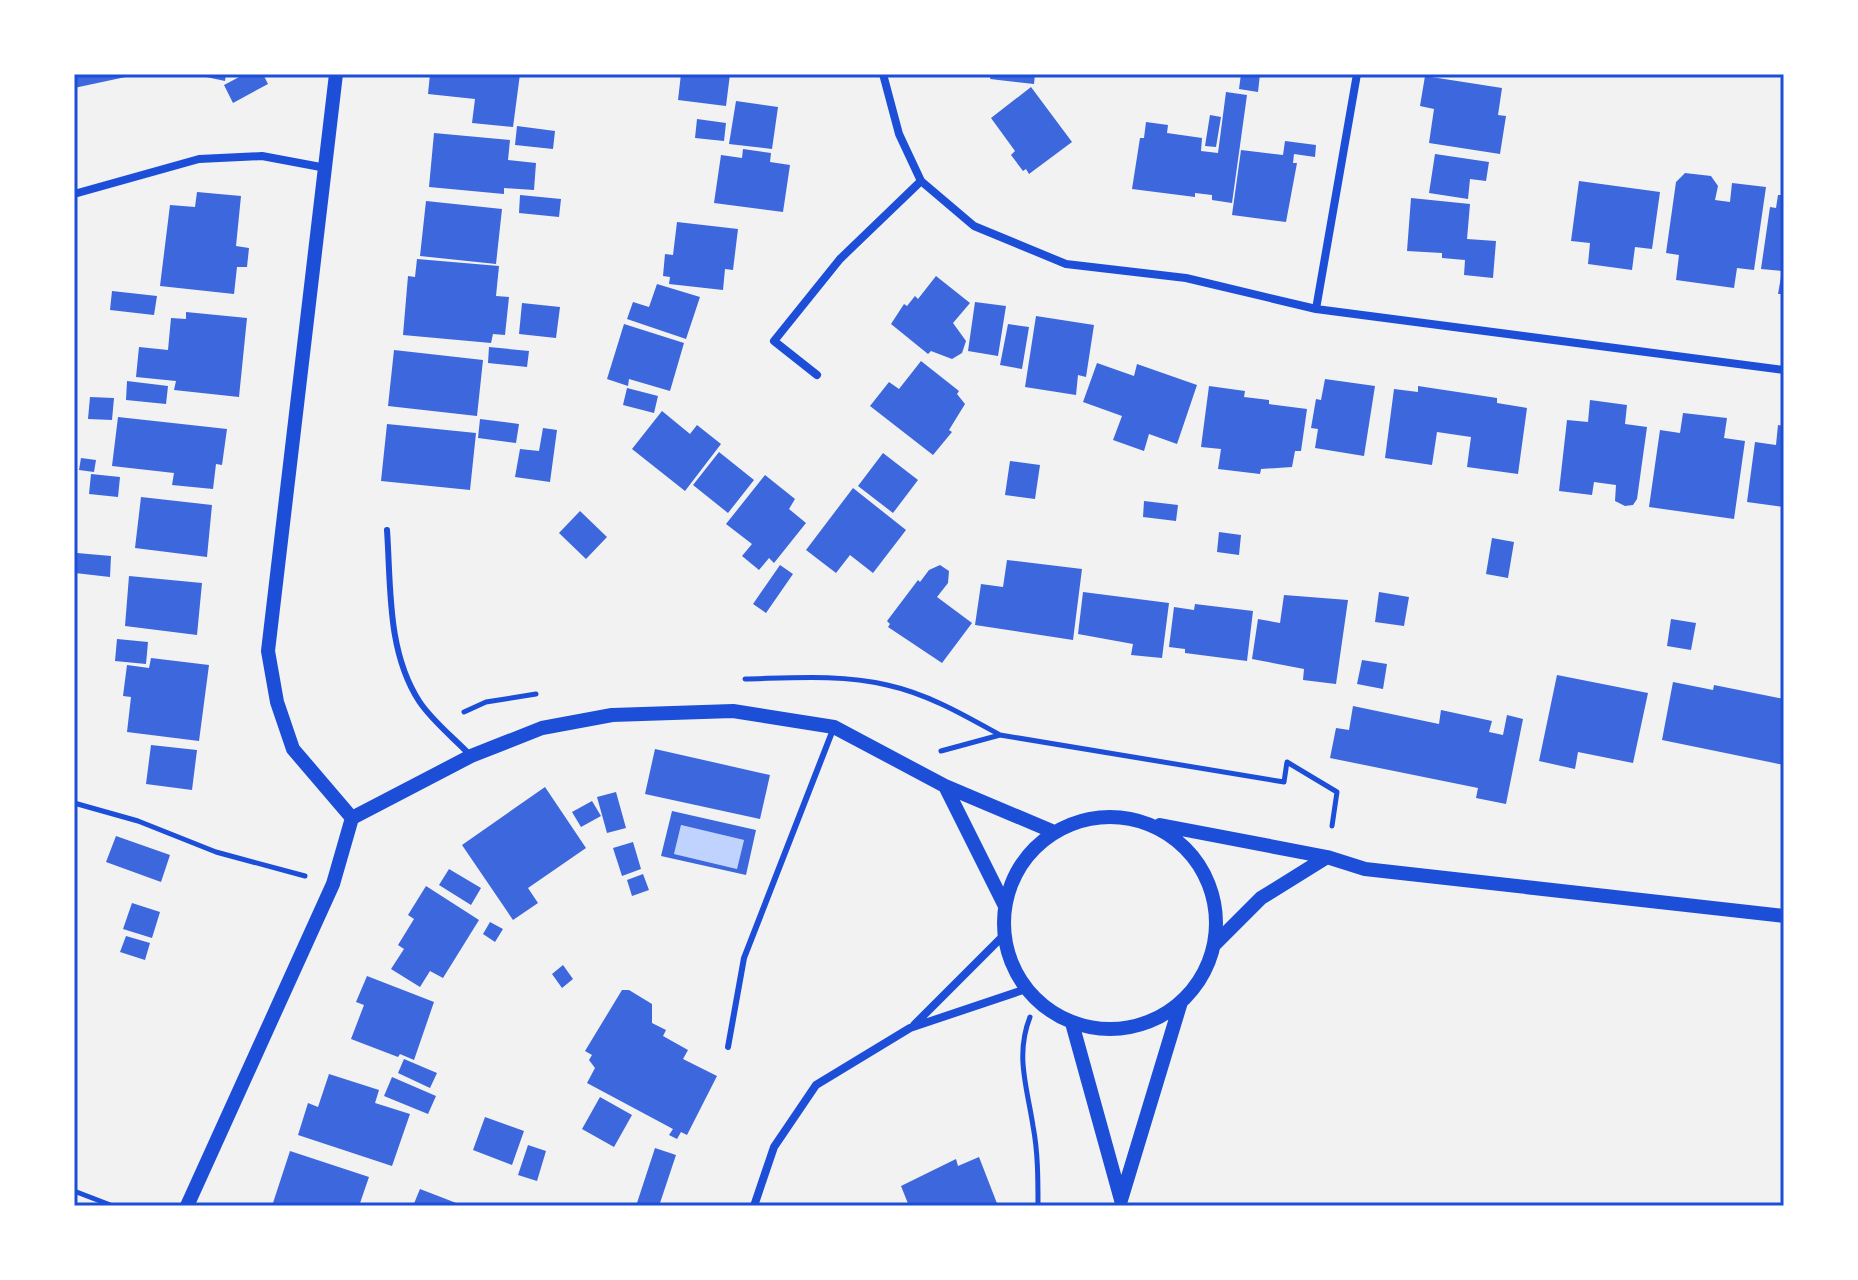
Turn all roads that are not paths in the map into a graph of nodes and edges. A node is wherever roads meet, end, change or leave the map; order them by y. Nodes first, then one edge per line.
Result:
1 (336, 74) edge
2 (883, 74) edge
3 (1357, 74) edge
4 (327, 168) junction
5 (921, 181) junction
6 (74, 194) edge
7 (1316, 309) junction
8 (1784, 370) edge
9 (817, 375) dead end
10 (387, 530) dead end
11 (834, 727) junction
12 (471, 756) junction
13 (945, 786) junction
14 (352, 818) junction
15 (1148, 823) junction
16 (1054, 832) junction
17 (1327, 857) junction
18 (1005, 906) junction
19 (1784, 916) edge
20 (1004, 935) junction
21 (1214, 945) junction
22 (1026, 989) junction
23 (1181, 1002) junction
24 (1072, 1023) junction
25 (910, 1028) junction
26 (728, 1047) dead end
27 (1121, 1203) edge
28 (187, 1206) edge
29 (754, 1206) edge

1 - 4 street
2 - 5 street
3 - 7 street
4 - 6 street
4 - 14 street
5 - 7 street
5 - 9 street
7 - 8 street
10 - 12 lane
11 - 12 street
11 - 13 street
11 - 26 lane
12 - 14 street
13 - 16 street
13 - 18 street
14 - 28 street
15 - 16 street
15 - 17 street
15 - 21 street
16 - 18 street
17 - 19 street
17 - 21 street
18 - 20 street
20 - 22 street
20 - 25 street
21 - 23 street
22 - 24 street
22 - 25 street
23 - 24 street
23 - 27 street
24 - 27 street
25 - 29 street

